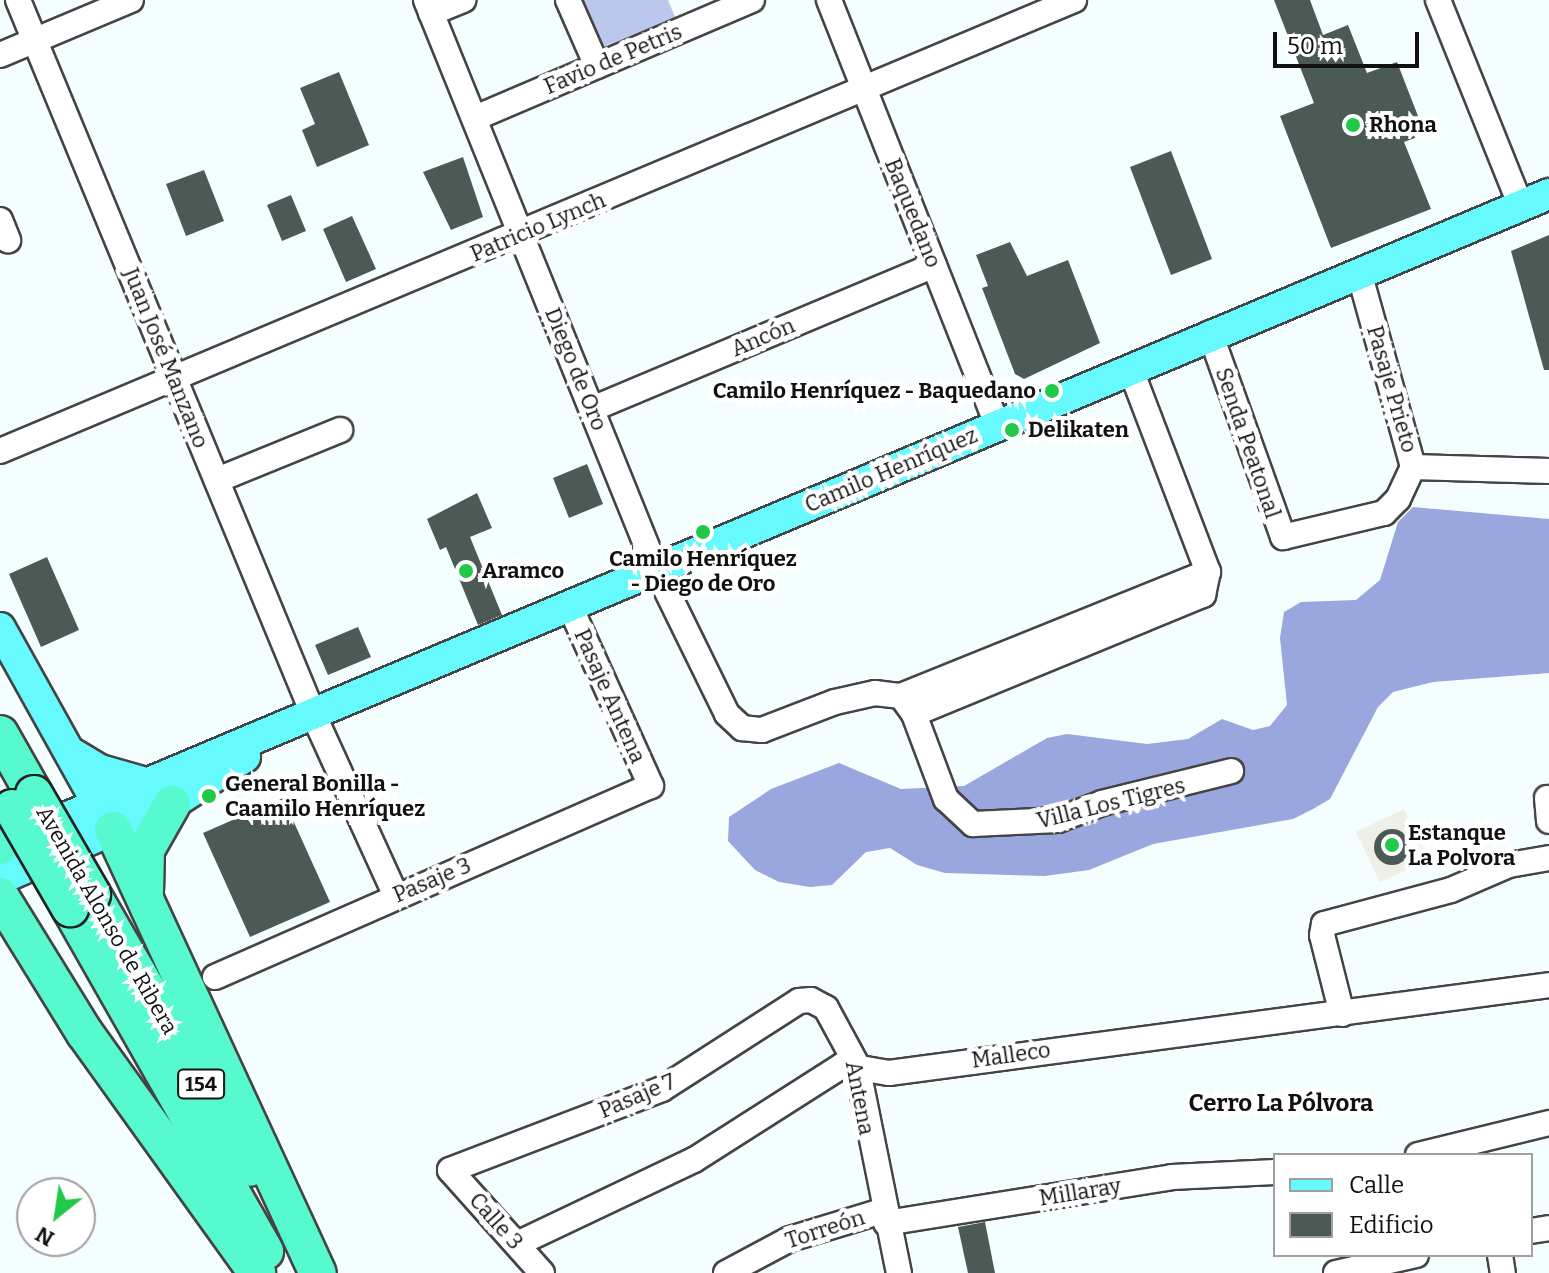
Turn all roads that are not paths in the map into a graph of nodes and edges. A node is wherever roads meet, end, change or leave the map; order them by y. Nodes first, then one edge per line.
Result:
1 (18, 0) edge
2 (131, 0) edge
3 (463, 0) edge
4 (568, 0) edge
5 (752, 0) edge
6 (829, 0) edge
7 (1074, 0) edge
8 (1438, 0) edge
9 (429, 7) edge
10 (35, 40) junction
11 (0, 55) edge
12 (597, 66) junction
13 (864, 89) junction
14 (475, 118) junction
15 (1549, 194) edge
16 (1521, 206) junction
17 (522, 234) junction
18 (934, 265) junction
19 (1359, 272) junction
20 (1210, 333) junction
21 (1130, 368) junction
22 (175, 378) junction
23 (592, 409) junction
24 (997, 425) junction
25 (340, 430) dead end
26 (0, 451) edge
27 (1413, 467) junction
28 (1549, 471) edge
29 (217, 480) junction
30 (656, 569) junction
31 (570, 607) junction
32 (0, 628) edge
33 (908, 705) junction
34 (314, 716) junction
35 (0, 734) edge
36 (69, 751) junction
37 (1231, 771) dead end
38 (651, 786) joint
39 (161, 794) junction
40 (15, 796) edge
41 (98, 826) junction
42 (1, 845) edge
43 (1549, 858) edge
44 (0, 879) edge
45 (145, 895) junction
46 (0, 896) edge
47 (396, 896) junction
48 (81, 901) junction
49 (215, 977) dead end
50 (1549, 985) edge
51 (811, 1000) joint
52 (1342, 1014) junction
53 (857, 1065) junction
54 (1549, 1123) edge
55 (1426, 1153) edge
56 (450, 1170) joint
57 (1273, 1172) edge
58 (884, 1217) junction
59 (517, 1244) junction
60 (1407, 1257) edge
61 (756, 1265) edge
62 (257, 1273) edge
63 (277, 1273) edge
64 (311, 1273) edge
65 (318, 1273) edge
66 (542, 1273) edge
67 (726, 1273) edge
68 (899, 1273) edge
69 (1336, 1273) edge

1 - 10 street, Juan José Manzano
2 - 10 street
3 - 9 street
4 - 12 street
5 - 12 street, Favio de Petris
6 - 13 street, Baquedano
7 - 13 street, Patricio Lynch
8 - 16 street
9 - 14 street, Diego de Oro
10 - 11 street
10 - 22 street, Juan José Manzano
12 - 14 street, Favio de Petris
13 - 17 street, Patricio Lynch
13 - 18 street, Baquedano
14 - 17 street, Diego de Oro
15 - 16 main road, Camilo Henríquez
16 - 19 main road, Camilo Henríquez
17 - 22 street, Patricio Lynch
17 - 23 street, Diego de Oro
18 - 23 street, Ancón
18 - 24 street, Baquedano
19 - 20 main road, Camilo Henríquez
19 - 27 street, Pasaje Prieto
20 - 21 main road, Camilo Henríquez
20 - 27 street, Senda Peatonal
21 - 24 main road, Camilo Henríquez
21 - 33 street
22 - 26 street, Patricio Lynch
22 - 29 street, Juan José Manzano
23 - 30 street, Diego de Oro
24 - 30 main road, Camilo Henríquez
25 - 29 street
27 - 28 street, Pasaje Prieto
29 - 34 street, Juan José Manzano
30 - 31 main road, Camilo Henríquez
30 - 33 street, Diego de Oro
31 - 34 main road, Camilo Henríquez
31 - 38 street, Pasaje Antena
32 - 36 main road
33 - 37 street, Villa Los Tigres
34 - 39 main road, Camilo Henríquez
34 - 47 street, Juan José Manzano
35 - 40 highway, Avenida Alonso de Ribera / 154
36 - 39 main road
36 - 41 main road
38 - 47 street, Pasaje 3
39 - 41 main road, Camilo Henríquez
39 - 45 highway
40 - 48 highway, Avenida Alonso de Ribera / 154, bridge
41 - 42 main road, Camilo Henríquez
41 - 44 main road, Camilo Henríquez
41 - 45 highway
43 - 52 street
45 - 65 highway
46 - 62 highway
47 - 49 street, Pasaje 3
48 - 63 highway, Avenida Alonso de Ribera / 154
48 - 64 highway, Avenida Alonso de Ribera / 154
50 - 52 street, Malleco
51 - 53 street, Antena
51 - 56 street, Pasaje 7
52 - 53 street, Malleco
53 - 58 street, Antena
53 - 59 street, Malleco
54 - 55 street
56 - 59 street, Calle 3
57 - 58 street, Millaray
58 - 61 street, Torreón
58 - 68 street, Antena
59 - 66 street, Calle 3
60 - 69 street
61 - 67 street, Torreón

